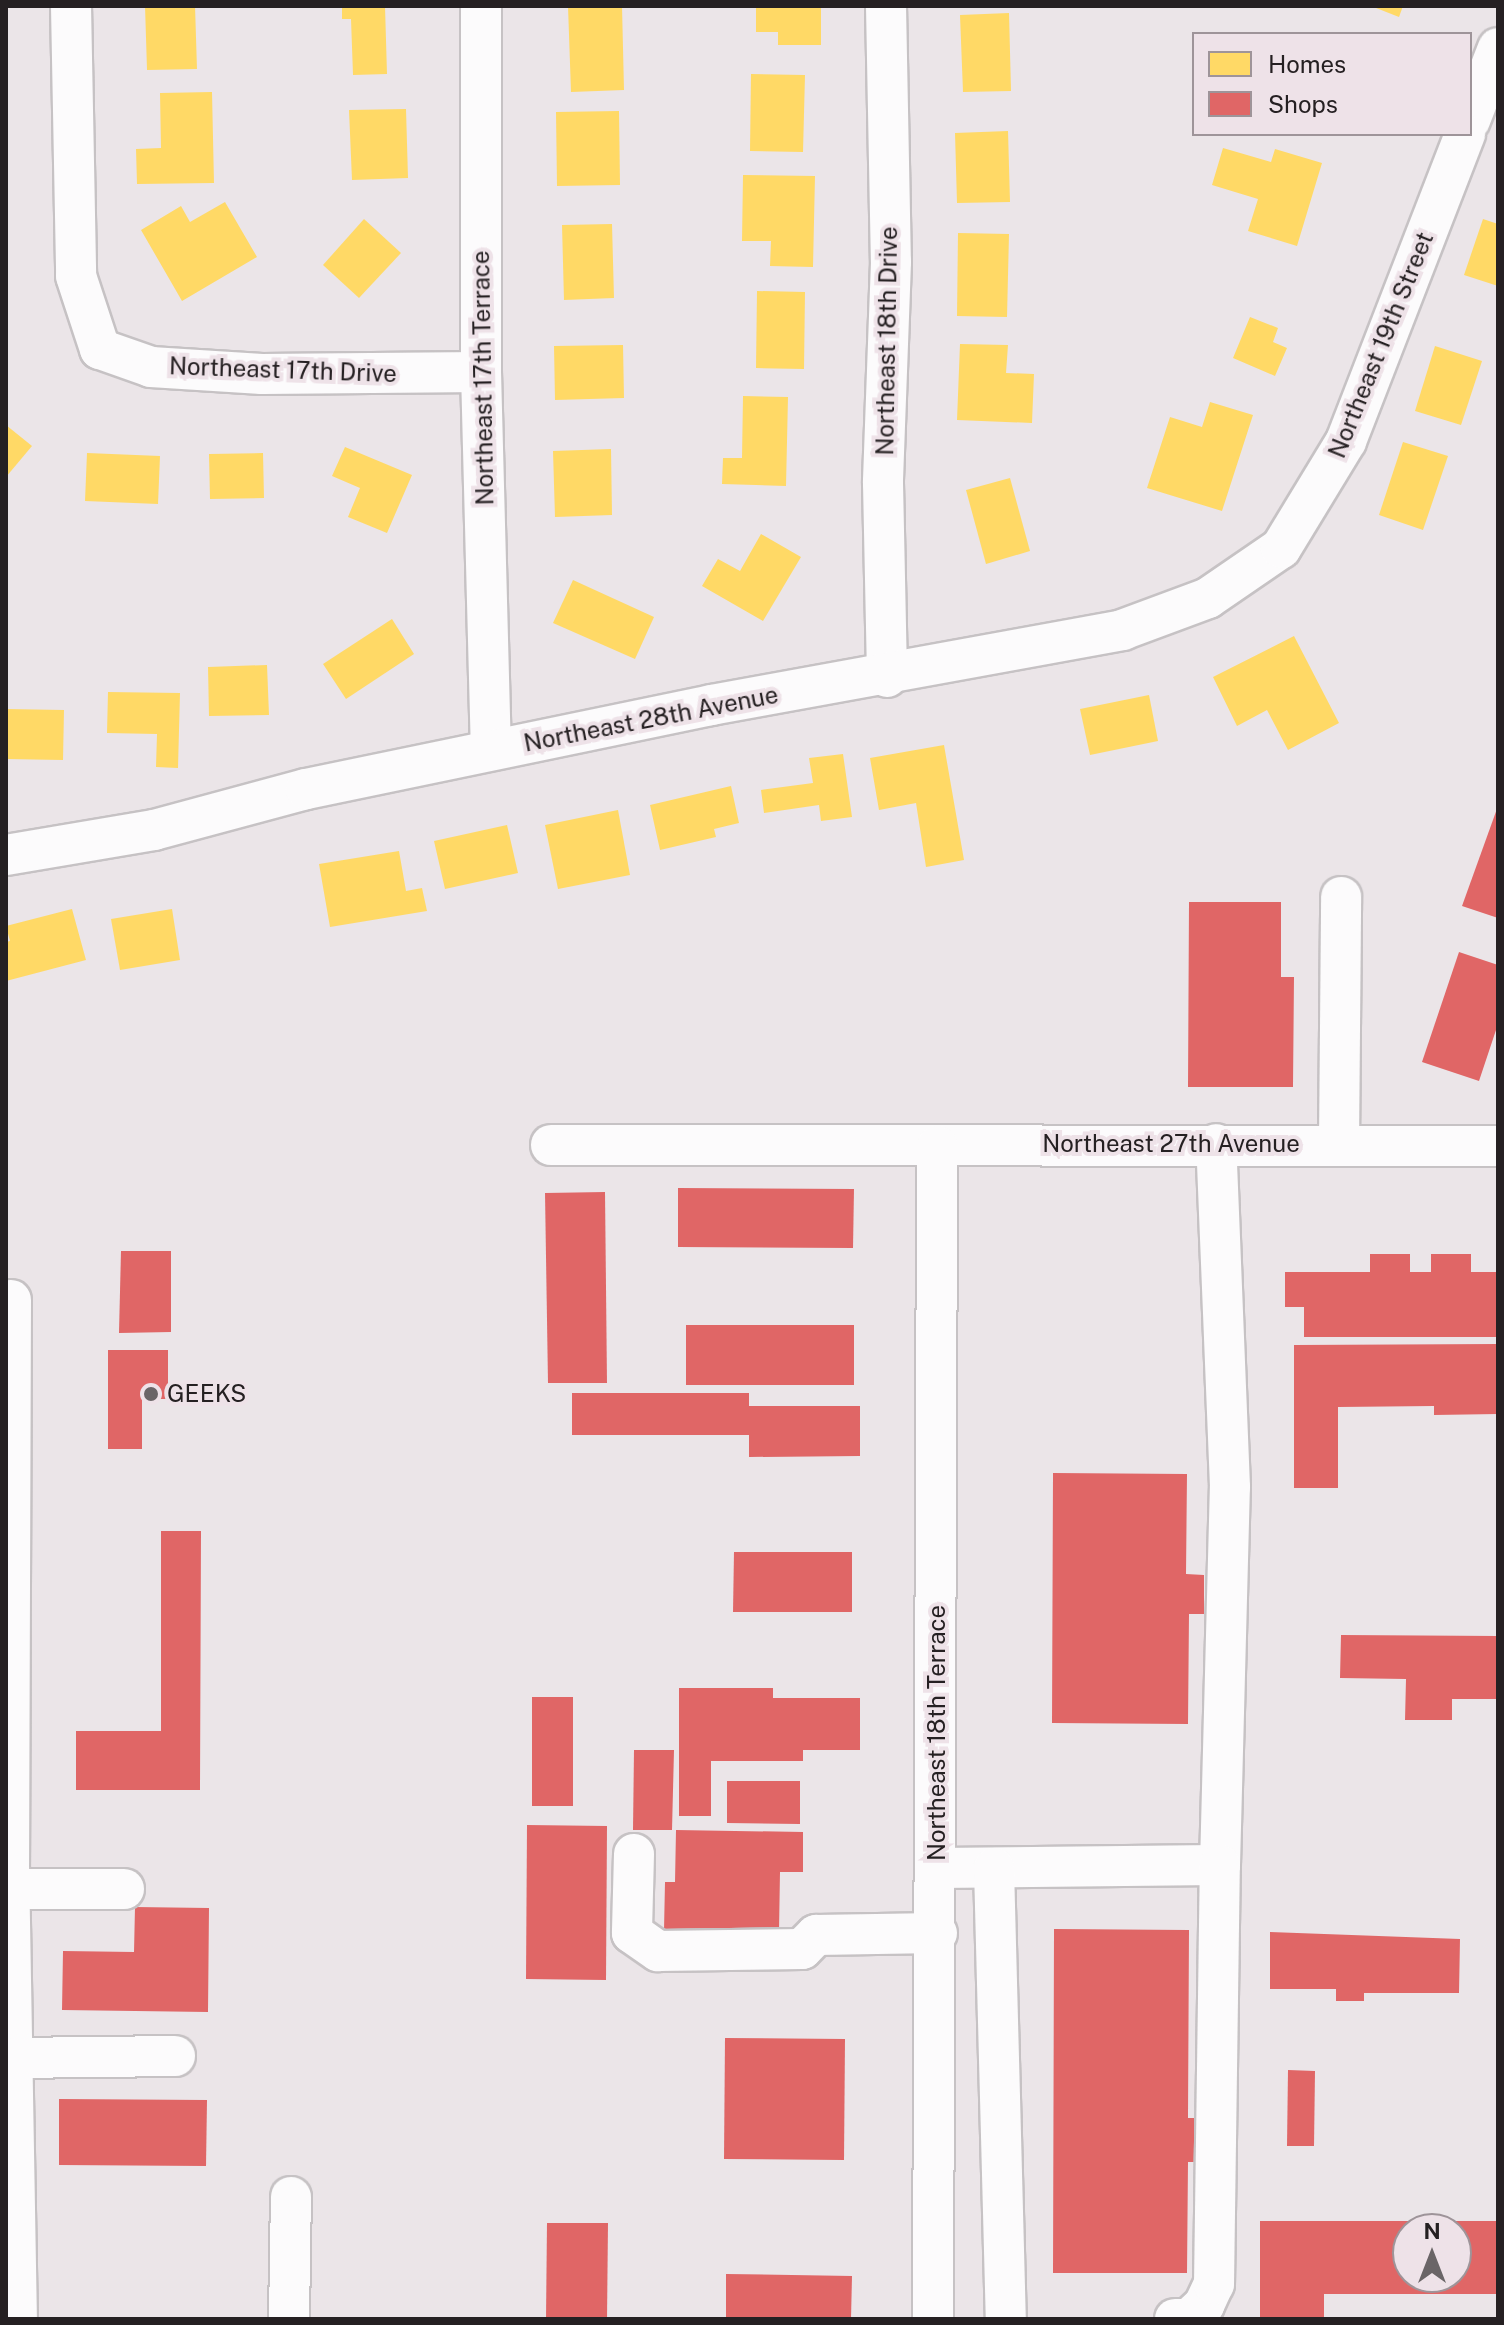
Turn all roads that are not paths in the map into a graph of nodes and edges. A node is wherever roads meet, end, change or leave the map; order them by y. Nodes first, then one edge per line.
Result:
1 (71, 6) edge
2 (481, 6) edge
3 (886, 6) edge
4 (1498, 48) edge
5 (1472, 115) edge
6 (1464, 136) edge
7 (481, 372) junction
8 (1281, 548) joint
9 (887, 677) junction
10 (491, 750) junction
11 (6, 855) edge
12 (1341, 897) dead end
13 (1339, 1143) junction
14 (1216, 1144) junction
15 (551, 1145) dead end
16 (937, 1146) junction
17 (1498, 1146) edge
18 (11, 1300) dead end
19 (8, 1648) edge
20 (634, 1854) dead end
21 (1220, 1865) junction
22 (937, 1868) junction
23 (994, 1868) junction
24 (8, 1873) edge
25 (124, 1889) dead end
26 (937, 1933) junction
27 (175, 2056) dead end
28 (13, 2058) junction
29 (291, 2197) dead end
30 (17, 2319) edge
31 (289, 2319) edge
32 (933, 2319) edge
33 (1006, 2319) edge
34 (1175, 2319) edge

1 - 7 street, Northeast 17th Drive
2 - 7 street, Northeast 17th Terrace
3 - 9 street, Northeast 18th Drive
4 - 5 street
6 - 8 street, Northeast 19th Street
7 - 10 street, Northeast 17th Terrace
8 - 9 street, Northeast 28th Avenue
9 - 10 street, Northeast 28th Avenue
10 - 11 street, Northeast 28th Avenue
12 - 13 street
13 - 14 street, Northeast 27th Avenue
13 - 17 street, Northeast 27th Avenue
14 - 16 street, Northeast 27th Avenue
14 - 21 street
15 - 16 street, Northeast 27th Avenue
16 - 22 street, Northeast 18th Terrace
18 - 19 street
19 - 24 street
20 - 26 street
21 - 23 street
21 - 34 street
22 - 23 street
22 - 26 street, Northeast 18th Terrace
23 - 33 street
24 - 25 street
24 - 28 street
26 - 32 street, Northeast 18th Terrace
27 - 28 street
28 - 30 street
29 - 31 street

